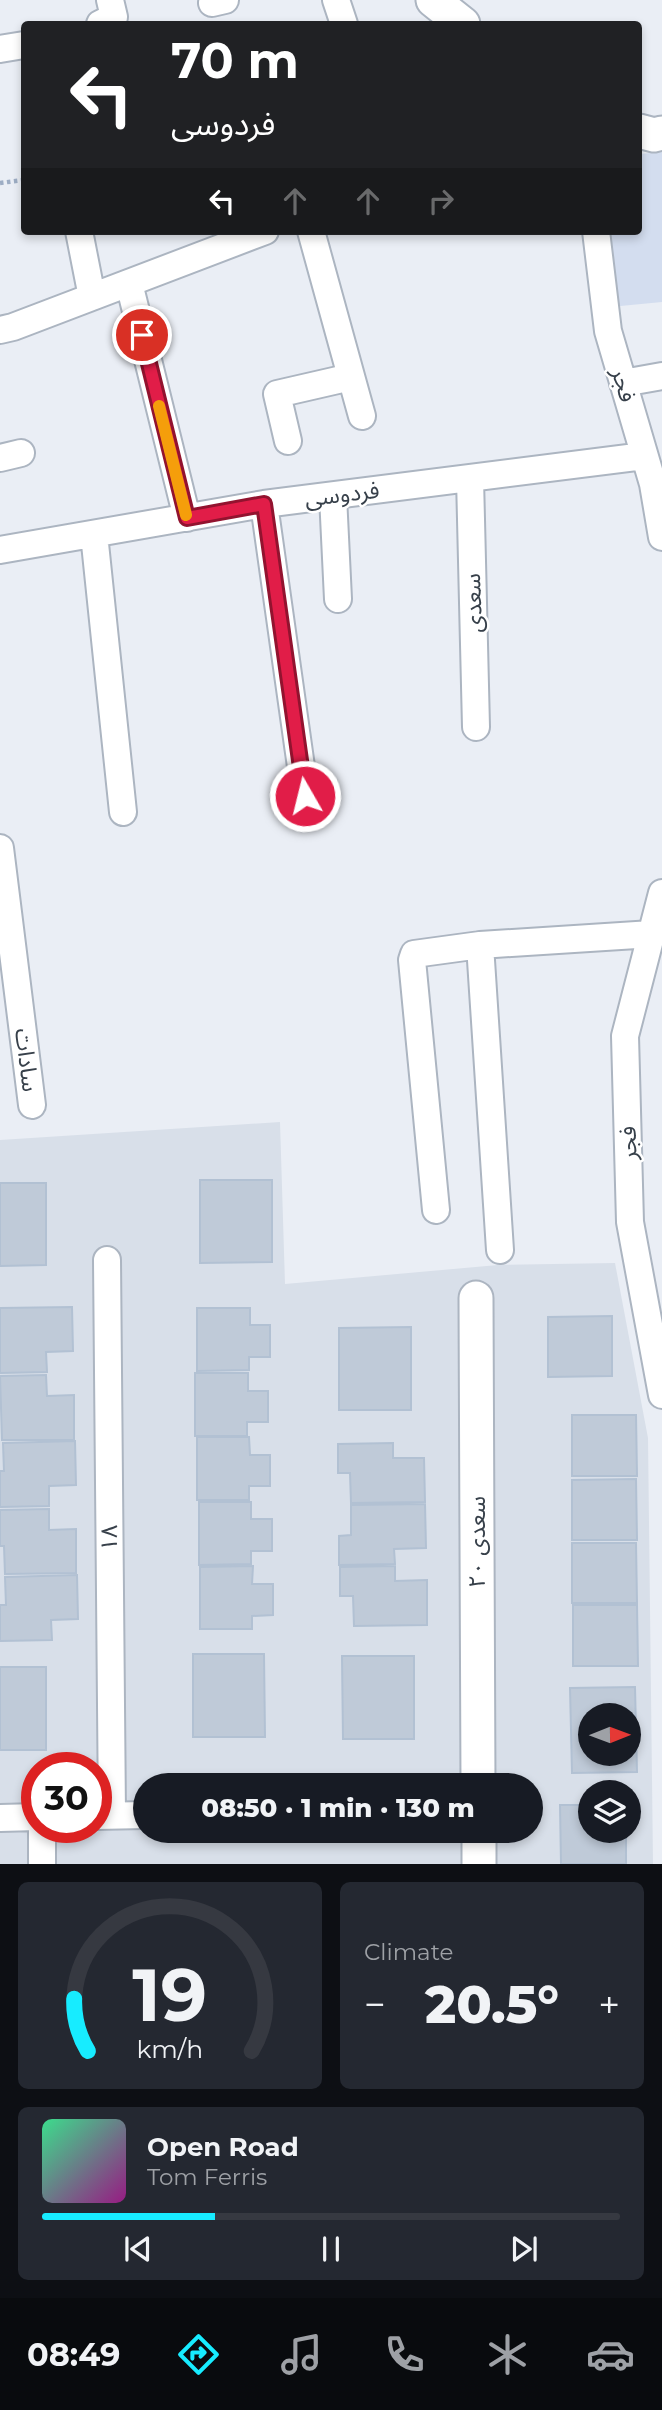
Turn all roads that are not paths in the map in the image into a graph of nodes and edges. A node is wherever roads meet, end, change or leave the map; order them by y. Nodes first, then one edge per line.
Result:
1 (336, 0) edge
2 (433, 0) edge
3 (343, 21) edge
4 (459, 21) edge
5 (21, 46) edge
6 (0, 49) edge
7 (642, 132) edge
8 (662, 133) edge
9 (80, 235) edge
10 (244, 235) edge
11 (312, 235) edge
12 (596, 235) edge
13 (212, 241) edge
14 (129, 283) junction
15 (92, 297) junction
16 (0, 330) edge
17 (662, 376) edge
18 (351, 377) junction
19 (623, 383) junction
20 (362, 416) dead end
21 (288, 441) dead end
22 (644, 456) junction
23 (470, 478) junction
24 (657, 484) edge
25 (333, 496) junction
26 (264, 504) junction
27 (187, 518) junction
28 (94, 534) junction
29 (662, 537) edge
30 (0, 550) edge
31 (338, 599) dead end
32 (476, 727) dead end
33 (305, 796) dead end
34 (123, 812) dead end
35 (0, 848) edge
36 (662, 893) edge
37 (652, 934) junction
38 (480, 944) junction
39 (32, 1105) dead end
40 (436, 1210) dead end
41 (500, 1250) dead end
42 (107, 1260) dead end
43 (476, 1298) dead end
44 (662, 1395) edge
45 (104, 1752) edge
46 (478, 1773) edge
47 (133, 1815) edge
48 (112, 1816) edge
49 (21, 1817) edge
50 (0, 1818) edge
51 (42, 1843) edge
52 (479, 1843) edge
53 (43, 1864) edge
54 (479, 1864) edge

1 - 3 street
2 - 4 street
5 - 6 street
7 - 8 street
9 - 15 street
10 - 13 street
11 - 18 street
12 - 19 street, فجر
13 - 14 street
14 - 15 street
14 - 27 street
15 - 16 street
17 - 19 street
18 - 20 street
18 - 21 street
19 - 22 street, فجر
22 - 23 street, فردوسی
22 - 24 street, فجر
23 - 25 street, فردوسی
23 - 32 street, سعدی
24 - 29 street, فجر
25 - 26 street, فردوسی
25 - 31 street
26 - 27 street, فردوسی
26 - 33 street
27 - 28 street, فردوسی
28 - 30 street, فردوسی
28 - 34 street
35 - 39 street, سادات
36 - 37 street, فجر
37 - 38 street
37 - 44 street, فجر
38 - 40 street
38 - 41 street
42 - 45 street, ۱۸
43 - 46 street, سعدی ۲۰
47 - 48 street
49 - 50 street
51 - 53 street
52 - 54 street

